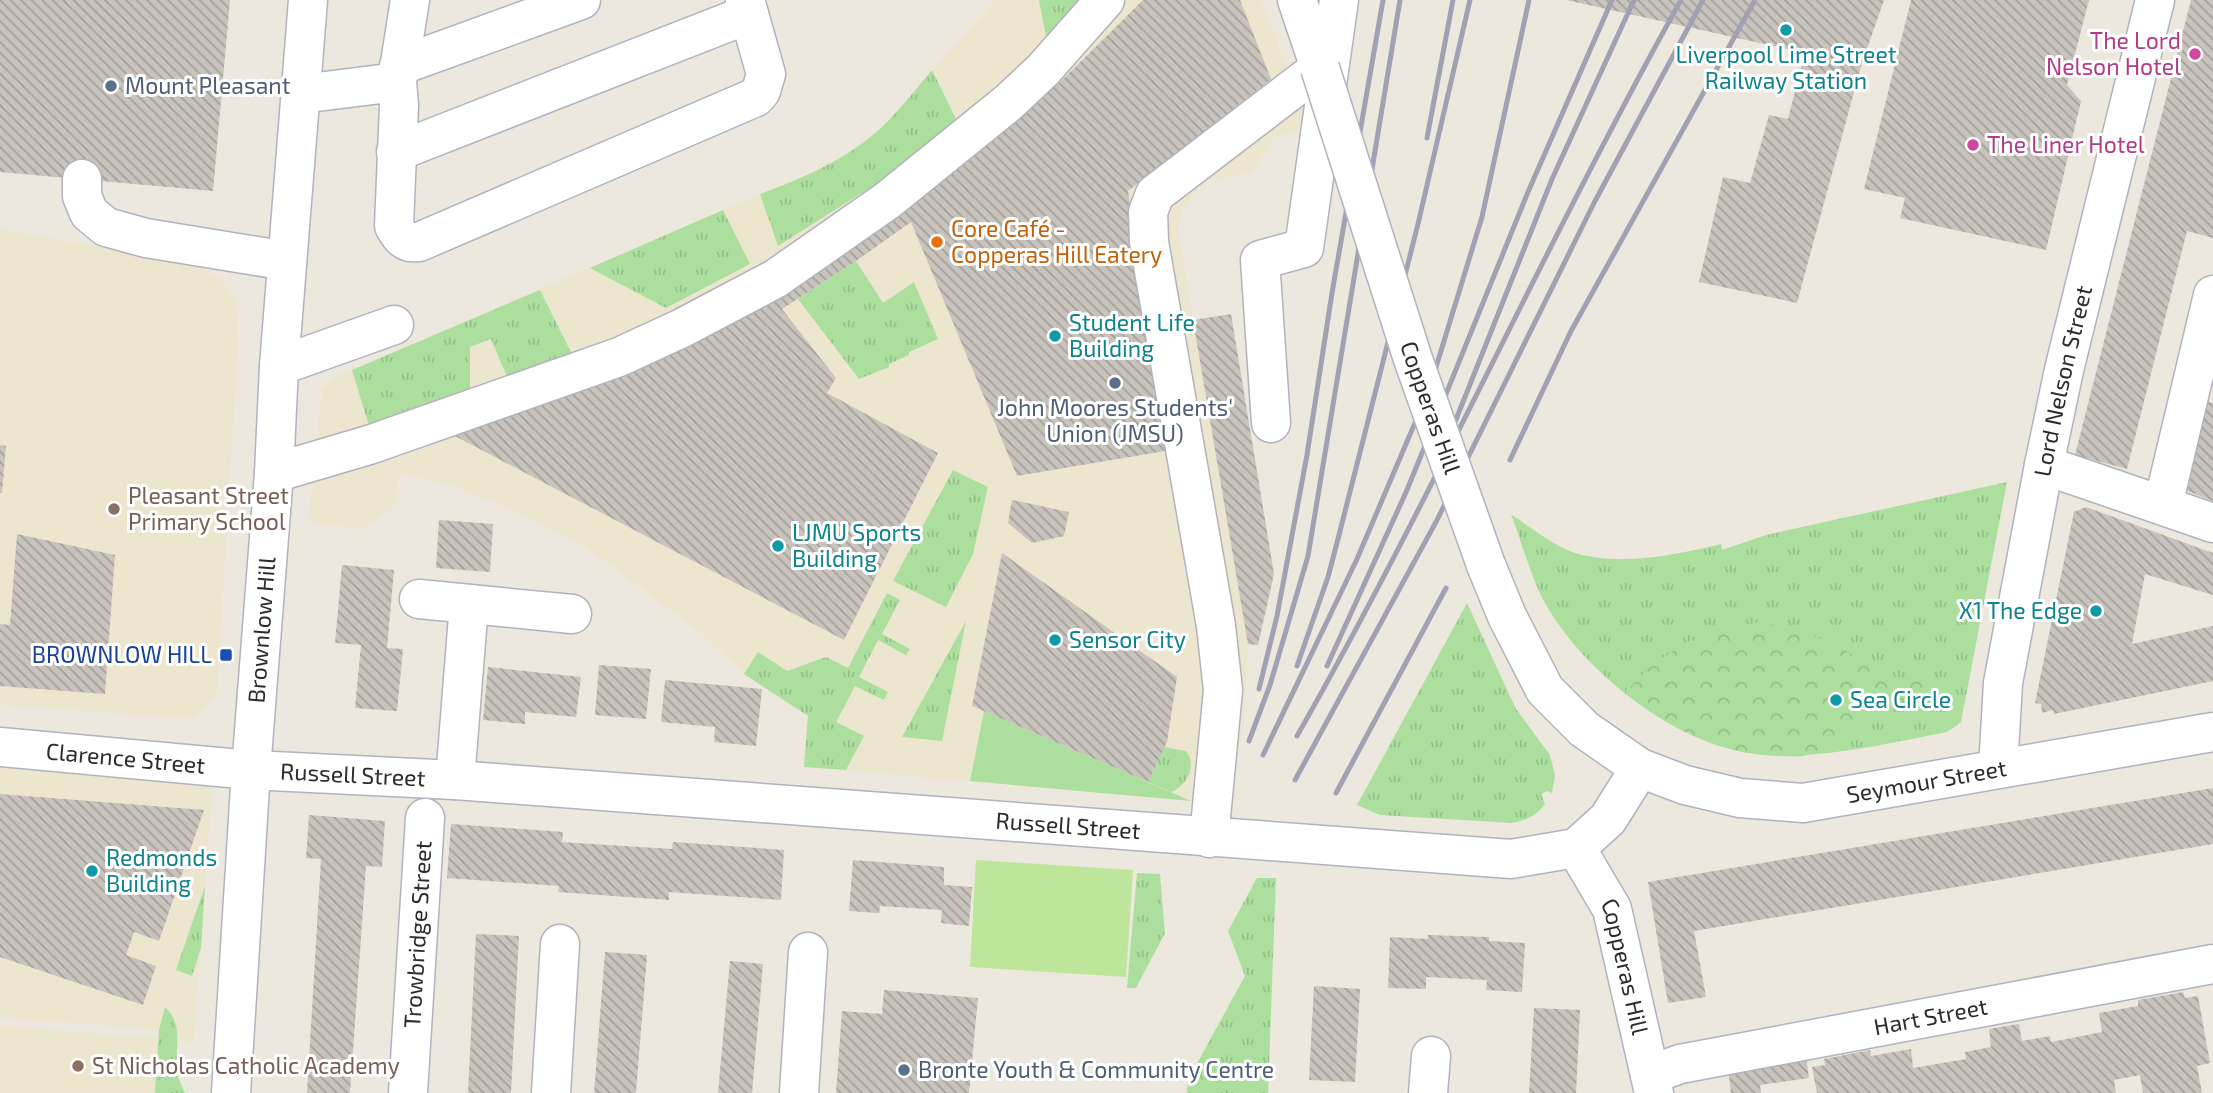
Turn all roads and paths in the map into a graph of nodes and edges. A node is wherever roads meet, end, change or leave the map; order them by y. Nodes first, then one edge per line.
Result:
1 (308, 0) edge
2 (411, 0) edge
3 (581, 0) edge
4 (1105, 0) edge
5 (1297, 0) edge
6 (1339, 0) edge
7 (2155, 0) edge
8 (747, 7) edge
9 (1320, 68) junction
10 (398, 74) junction
11 (301, 94) junction
12 (397, 152) junction
13 (82, 179) dead end
14 (287, 261) junction
15 (2213, 295) edge
16 (394, 325) dead end
17 (279, 366) junction
18 (1271, 423) dead end
19 (2044, 465) junction
20 (274, 473) junction
21 (2163, 505) junction
22 (2213, 523) edge
23 (419, 599) dead end
24 (469, 604) junction
25 (572, 614) dead end
26 (2213, 732) edge
27 (0, 747) edge
28 (1640, 768) junction
29 (1998, 769) junction
30 (251, 770) junction
31 (455, 780) junction
32 (425, 818) dead end
33 (1209, 838) junction
34 (1576, 848) junction
35 (560, 944) dead end
36 (808, 952) dead end
37 (2213, 964) edge
38 (1431, 1056) dead end
39 (1652, 1084) edge
40 (231, 1093) edge
41 (408, 1093) edge
42 (551, 1093) edge
43 (799, 1093) edge
44 (1428, 1093) edge

1 - 11 street, Brownlow Hill
2 - 10 street
3 - 10 street
4 - 20 street
5 - 9 street, Copperas Hill
6 - 18 street
7 - 19 street, Lord Nelson Street
8 - 12 street
8 - 12 street
9 - 28 street, Copperas Hill, bridge
9 - 33 street
10 - 11 street
10 - 12 street
11 - 14 street, Brownlow Hill
13 - 14 street
14 - 17 street, Brownlow Hill
15 - 21 street
16 - 17 street
17 - 20 street, Brownlow Hill
19 - 21 street
19 - 29 street, Lord Nelson Street
20 - 30 street, Brownlow Hill
21 - 22 street
23 - 24 street
24 - 25 street
24 - 31 street, Russell Street
26 - 29 street, Seymour Street
27 - 30 street, Clarence Street
28 - 29 street, Seymour Street
28 - 34 street
30 - 31 street, Russell Street
30 - 40 street, Brownlow Hill
31 - 33 street, Russell Street
32 - 41 street, Trowbridge Street
33 - 34 street, Russell Street
34 - 39 street, Copperas Hill
35 - 42 street
36 - 43 street
37 - 39 street, Hart Street
38 - 44 street

